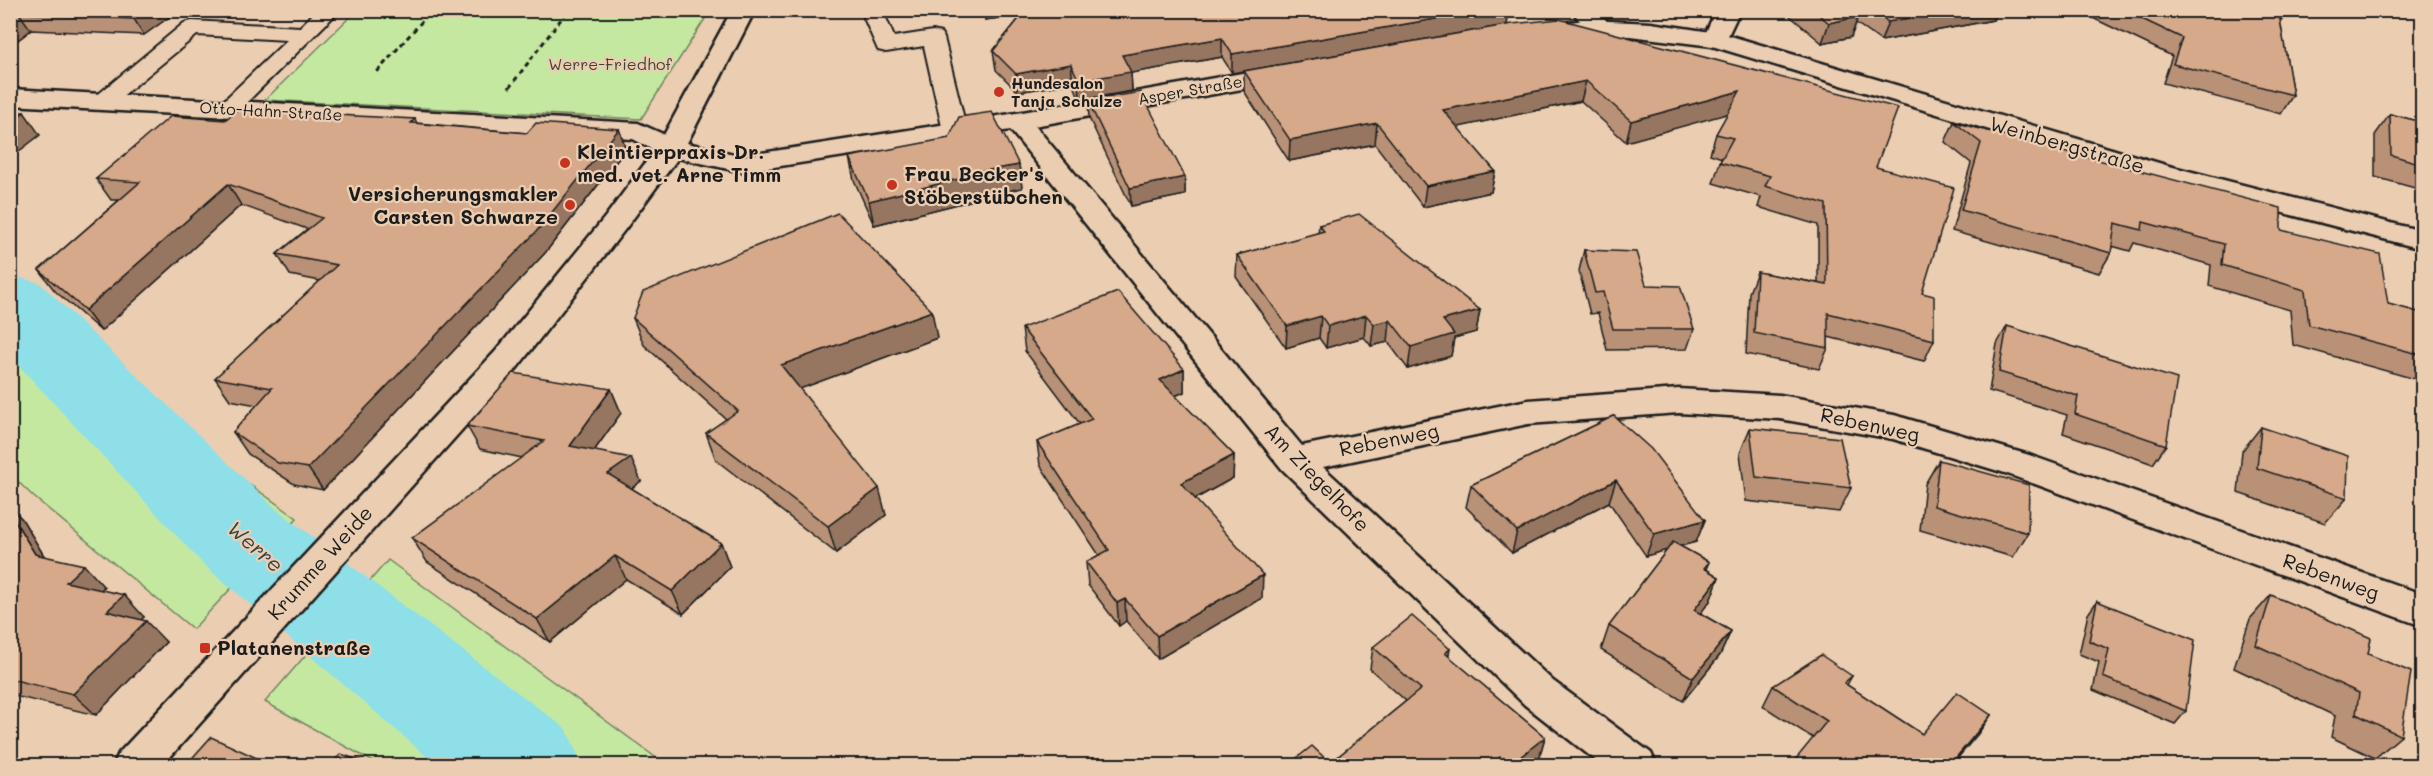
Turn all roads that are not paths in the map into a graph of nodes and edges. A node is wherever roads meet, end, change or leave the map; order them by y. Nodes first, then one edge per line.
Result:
1 (330, 10) edge
2 (744, 10) edge
3 (877, 10) edge
4 (1728, 10) edge
5 (1592, 19) edge
6 (1519, 32) edge
7 (306, 34) junction
8 (1715, 39) junction
9 (1308, 69) edge
10 (10, 98) edge
11 (101, 102) junction
12 (227, 109) junction
13 (1017, 121) junction
14 (955, 131) junction
15 (671, 148) junction
16 (2422, 240) edge
17 (1294, 460) junction
18 (2422, 610) edge
19 (134, 765) edge
20 (1636, 765) edge

1 - 7 lane
2 - 15 street, Krumme Weide
3 - 14 lane
4 - 8 street
5 - 6 street
5 - 8 street
7 - 11 lane
7 - 12 lane
8 - 16 street, Weinbergstraße
9 - 13 street, Asper Straße
10 - 11 street, Otto-Hahn-Straße
11 - 12 street, Otto-Hahn-Straße
12 - 15 street, Otto-Hahn-Straße
13 - 14 street, Asper Straße
13 - 17 street, Am Ziegelhofe
14 - 15 street, Asper Straße
15 - 19 street, Krumme Weide
17 - 18 street, Rebenweg
17 - 20 street, Am Ziegelhofe

